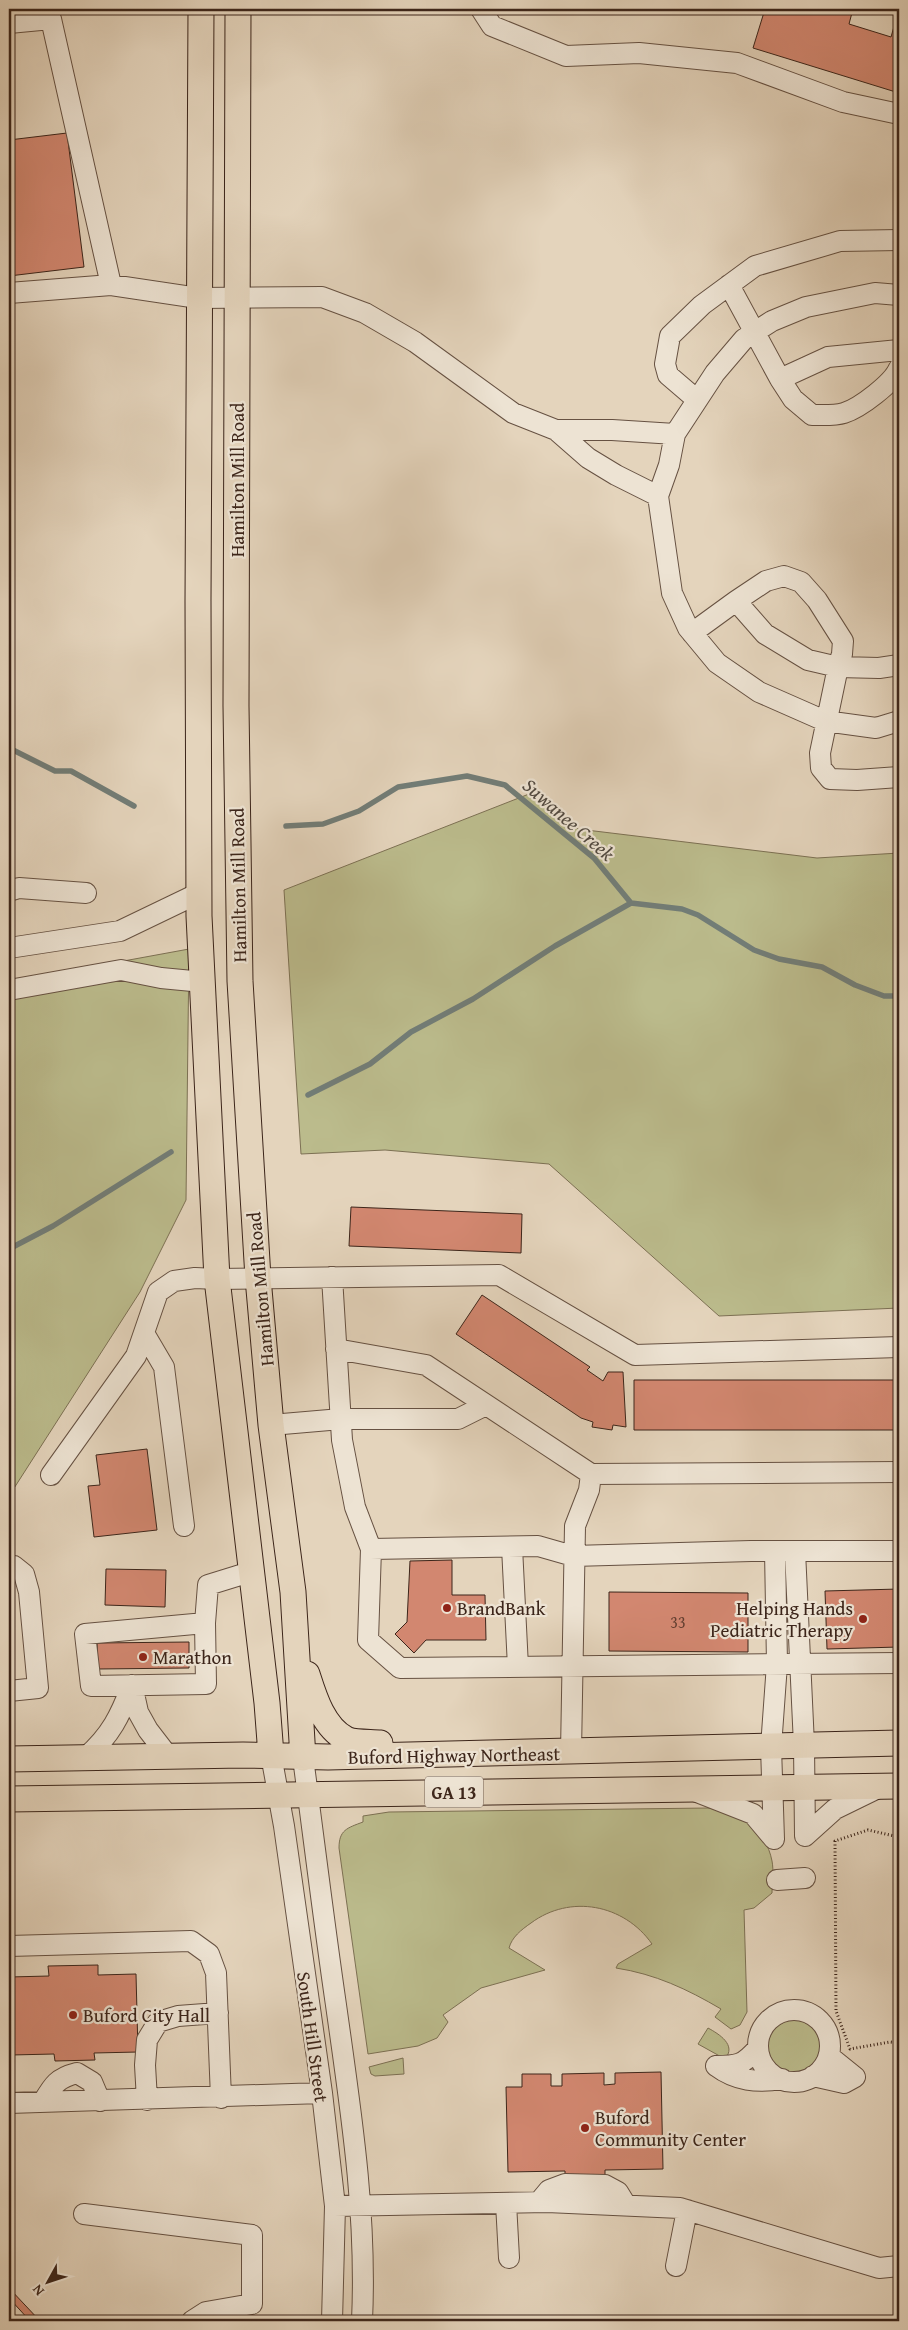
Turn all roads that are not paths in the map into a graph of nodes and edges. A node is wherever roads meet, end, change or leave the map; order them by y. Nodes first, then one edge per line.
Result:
1 (201, 9) edge
2 (238, 9) edge
3 (481, 9) edge
4 (9, 23) edge
5 (899, 114) edge
6 (899, 240) edge
7 (111, 285) junction
8 (729, 285) junction
9 (9, 293) edge
10 (899, 296) edge
11 (238, 297) junction
12 (198, 298) junction
13 (753, 332) junction
14 (899, 350) edge
15 (899, 368) edge
16 (780, 379) junction
17 (696, 399) junction
18 (556, 430) junction
19 (675, 434) junction
20 (658, 496) junction
21 (736, 601) junction
22 (692, 633) junction
23 (899, 665) edge
24 (838, 667) junction
25 (825, 721) junction
26 (899, 721) edge
27 (899, 777) edge
28 (9, 891) edge
29 (86, 893) dead end
30 (200, 893) junction
31 (9, 948) edge
32 (203, 982) junction
33 (9, 990) edge
34 (332, 1277) junction
35 (258, 1278) junction
36 (217, 1279) junction
37 (144, 1333) junction
38 (899, 1347) edge
39 (336, 1349) junction
40 (486, 1405) junction
41 (341, 1419) junction
42 (271, 1425) junction
43 (899, 1472) edge
44 (591, 1474) junction
45 (51, 1475) dead end
46 (184, 1526) dead end
47 (512, 1547) junction
48 (371, 1549) junction
49 (775, 1551) junction
50 (795, 1551) junction
51 (899, 1551) edge
52 (573, 1556) junction
53 (9, 1567) edge
54 (250, 1572) junction
55 (205, 1623) junction
56 (297, 1640) junction
57 (899, 1663) edge
58 (776, 1664) junction
59 (799, 1664) junction
60 (573, 1666) junction
61 (518, 1667) junction
62 (132, 1685) junction
63 (9, 1691) edge
64 (899, 1743) edge
65 (804, 1745) junction
66 (771, 1747) junction
67 (571, 1752) junction
68 (456, 1753) junction
69 (271, 1755) junction
70 (168, 1756) junction
71 (86, 1757) junction
72 (303, 1758) junction
73 (9, 1759) edge
74 (890, 1786) edge
75 (772, 1787) junction
76 (804, 1787) junction
77 (685, 1788) junction
78 (278, 1795) junction
79 (308, 1795) junction
80 (9, 1799) edge
81 (805, 1878) dead end
82 (777, 1880) dead end
83 (9, 1946) edge
84 (218, 2013) junction
85 (758, 2048) junction
86 (829, 2056) junction
87 (813, 2076) junction
88 (782, 2079) junction
89 (322, 2093) junction
90 (221, 2098) junction
91 (147, 2100) junction
92 (100, 2101) junction
93 (43, 2102) junction
94 (9, 2103) edge
95 (506, 2203) junction
96 (335, 2206) junction
97 (362, 2206) junction
98 (687, 2210) junction
99 (84, 2214) dead end
100 (509, 2258) dead end
101 (676, 2266) dead end
102 (899, 2266) edge
103 (192, 2321) edge
104 (332, 2321) edge
105 (362, 2321) edge

1 - 12 main road, Hamilton Mill Road
2 - 11 main road, Hamilton Mill Road
3 - 5 street
4 - 7 street
6 - 8 street
7 - 9 street
7 - 12 street
8 - 13 street
8 - 17 street
10 - 13 street
11 - 12 street
11 - 18 street
11 - 35 main road, Hamilton Mill Road
12 - 30 main road, Hamilton Mill Road
13 - 16 street
13 - 17 street
14 - 16 street
15 - 16 street
17 - 19 street
18 - 19 street
18 - 20 street
19 - 20 street
20 - 22 street
21 - 22 street
21 - 24 street
21 - 24 street
22 - 25 street
23 - 24 street
24 - 25 street
25 - 26 street
25 - 27 street
28 - 29 street
30 - 31 street
30 - 32 main road, Hamilton Mill Road
32 - 33 street
32 - 36 main road, Hamilton Mill Road
34 - 35 street
34 - 38 street
34 - 39 street
35 - 36 street
35 - 42 main road, Hamilton Mill Road
36 - 37 street
36 - 54 main road, Hamilton Mill Road
37 - 45 street
37 - 46 street
39 - 40 street
39 - 41 street
40 - 41 street
40 - 44 street
41 - 42 street
41 - 48 street
42 - 56 main road, Hamilton Mill Road
43 - 44 street
44 - 52 street
47 - 48 street
47 - 52 street
47 - 61 street
48 - 61 street
49 - 50 street
49 - 52 street
49 - 58 street
50 - 51 street
50 - 59 street
52 - 60 street
53 - 63 street
54 - 55 street
54 - 69 main road, Hamilton Mill Road
55 - 62 street
55 - 62 street
56 - 68 main road
56 - 72 main road, Hamilton Mill Road
57 - 59 street
58 - 59 street
58 - 60 street
58 - 66 street
59 - 65 street
60 - 61 street
60 - 67 street
62 - 70 street
62 - 71 street
64 - 65 main road, Buford Highway Northeast / GA 13
65 - 66 main road, Buford Highway Northeast / GA 13
65 - 76 street
66 - 67 main road, Buford Highway Northeast / GA 13
66 - 75 street
67 - 68 main road, Buford Highway Northeast / GA 13
68 - 72 main road, Buford Highway Northeast / GA 13
69 - 70 main road, Buford Highway Northeast / GA 13
69 - 72 main road, Buford Highway Northeast / GA 13
69 - 78 street, South Hill Street
70 - 71 main road, Buford Highway Northeast / GA 13
71 - 73 main road, Buford Highway Northeast / GA 13
72 - 79 street, South Hill Street
74 - 76 main road, Buford Highway Northeast / GA 13
74 - 76 street
75 - 76 main road, Buford Highway Northeast / GA 13
75 - 77 main road, Buford Highway Northeast / GA 13
75 - 77 street
77 - 79 main road, Buford Highway Northeast / GA 13
78 - 79 main road, Buford Highway Northeast / GA 13
78 - 80 main road, Buford Highway Northeast / GA 13
78 - 89 street, South Hill Street
79 - 97 street, South Hill Street
81 - 82 street
83 - 84 street
84 - 90 street
84 - 91 street
85 - 86 street
85 - 88 street
85 - 88 street
86 - 87 street
86 - 87 street
87 - 88 street
89 - 90 street
89 - 96 street, South Hill Street
90 - 91 street
91 - 92 street
92 - 93 street
92 - 93 street
93 - 94 street
95 - 97 street
95 - 98 street
95 - 100 street
96 - 97 street
96 - 104 street, South Hill Street
97 - 105 street, South Hill Street
98 - 101 street
98 - 102 street
99 - 103 street

